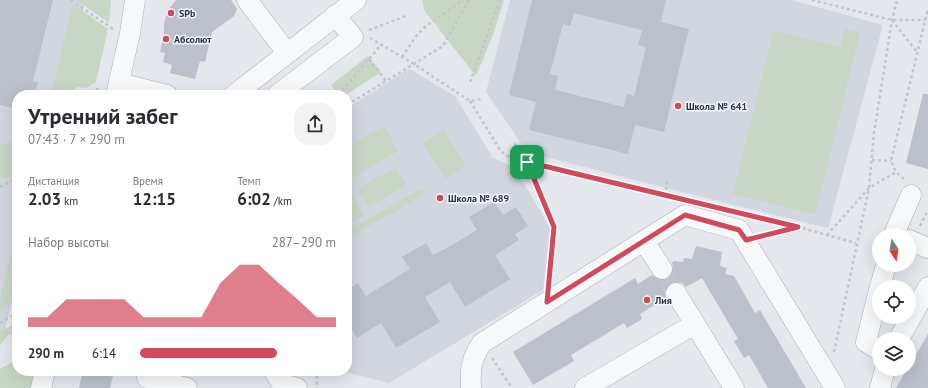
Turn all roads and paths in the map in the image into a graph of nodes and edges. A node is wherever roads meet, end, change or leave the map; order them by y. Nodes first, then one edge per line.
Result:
1 (71, 0) edge
2 (135, 0) edge
3 (247, 0) edge
4 (356, 0) edge
5 (463, 0) edge
6 (469, 0) edge
7 (500, 0) edge
8 (812, 0) edge
9 (897, 0) edge
10 (928, 9) edge
11 (335, 15) junction
12 (406, 16) dead end
13 (892, 20) junction
14 (925, 20) junction
15 (114, 30) dead end
16 (358, 35) junction
17 (381, 45) junction
18 (918, 52) junction
19 (286, 53) junction
20 (402, 57) junction
21 (369, 59) junction
22 (414, 64) junction
23 (256, 77) junction
24 (386, 81) junction
25 (470, 82) dead end
26 (112, 88) edge
27 (128, 90) edge
28 (240, 90) edge
29 (267, 90) edge
30 (284, 90) edge
31 (342, 90) edge
32 (483, 99) dead end
33 (470, 101) junction
34 (352, 102) edge
35 (514, 144) dead end
36 (872, 160) junction
37 (527, 162) junction
38 (891, 162) junction
39 (667, 180) dead end
40 (12, 181) edge
41 (0, 187) edge
42 (869, 188) junction
43 (911, 195) dead end
44 (671, 196) junction
45 (686, 207) junction
46 (746, 214) dead end
47 (798, 227) junction
48 (901, 228) edge
49 (827, 235) junction
50 (746, 240) junction
51 (644, 241) junction
52 (856, 243) junction
53 (916, 243) edge
54 (928, 248) edge
55 (662, 269) tunnel mouth
56 (928, 287) edge
57 (676, 293) tunnel mouth
58 (547, 302) junction
59 (12, 317) edge
60 (872, 318) edge
61 (0, 323) edge
62 (695, 324) junction
63 (903, 332) edge
64 (482, 343) junction
65 (872, 346) edge
66 (44, 376) edge
67 (147, 376) edge
68 (316, 376) edge
69 (883, 376) edge
70 (832, 382) edge
71 (41, 388) edge
72 (187, 388) edge
73 (317, 388) edge
74 (471, 388) edge
75 (512, 388) edge
76 (585, 388) edge
77 (734, 388) edge
78 (880, 388) edge

1 - 15 path
2 - 26 street
3 - 19 street
4 - 11 street
5 - 20 path
6 - 22 path
7 - 25 path
8 - 13 path
9 - 13 path
10 - 14 path
11 - 16 street
11 - 19 street
12 - 16 path
13 - 14 path
13 - 18 path
13 - 36 path
14 - 18 path
16 - 17 path
16 - 30 street
17 - 20 path
17 - 21 path
18 - 38 path
19 - 23 street
20 - 22 path
21 - 24 path
21 - 31 path
22 - 24 path
22 - 33 path
23 - 28 street
23 - 29 street
24 - 34 path
26 - 27 street
32 - 33 path
33 - 37 path
35 - 37 path
36 - 38 path
36 - 42 path
37 - 44 path
37 - 58 path
38 - 42 path
39 - 44 path
40 - 41 path
42 - 49 path
42 - 52 path
43 - 48 street
44 - 45 path
44 - 45 path
45 - 50 street
45 - 51 street
46 - 47 path
47 - 49 path
47 - 50 path
49 - 52 path
50 - 70 street
51 - 55 street
51 - 58 street
52 - 70 path
53 - 54 street
56 - 63 street
57 - 62 street
58 - 64 street
59 - 61 path
60 - 65 street
62 - 76 street
62 - 77 street
64 - 74 street
64 - 75 path
66 - 71 street
67 - 72 street
68 - 73 path
69 - 78 street

